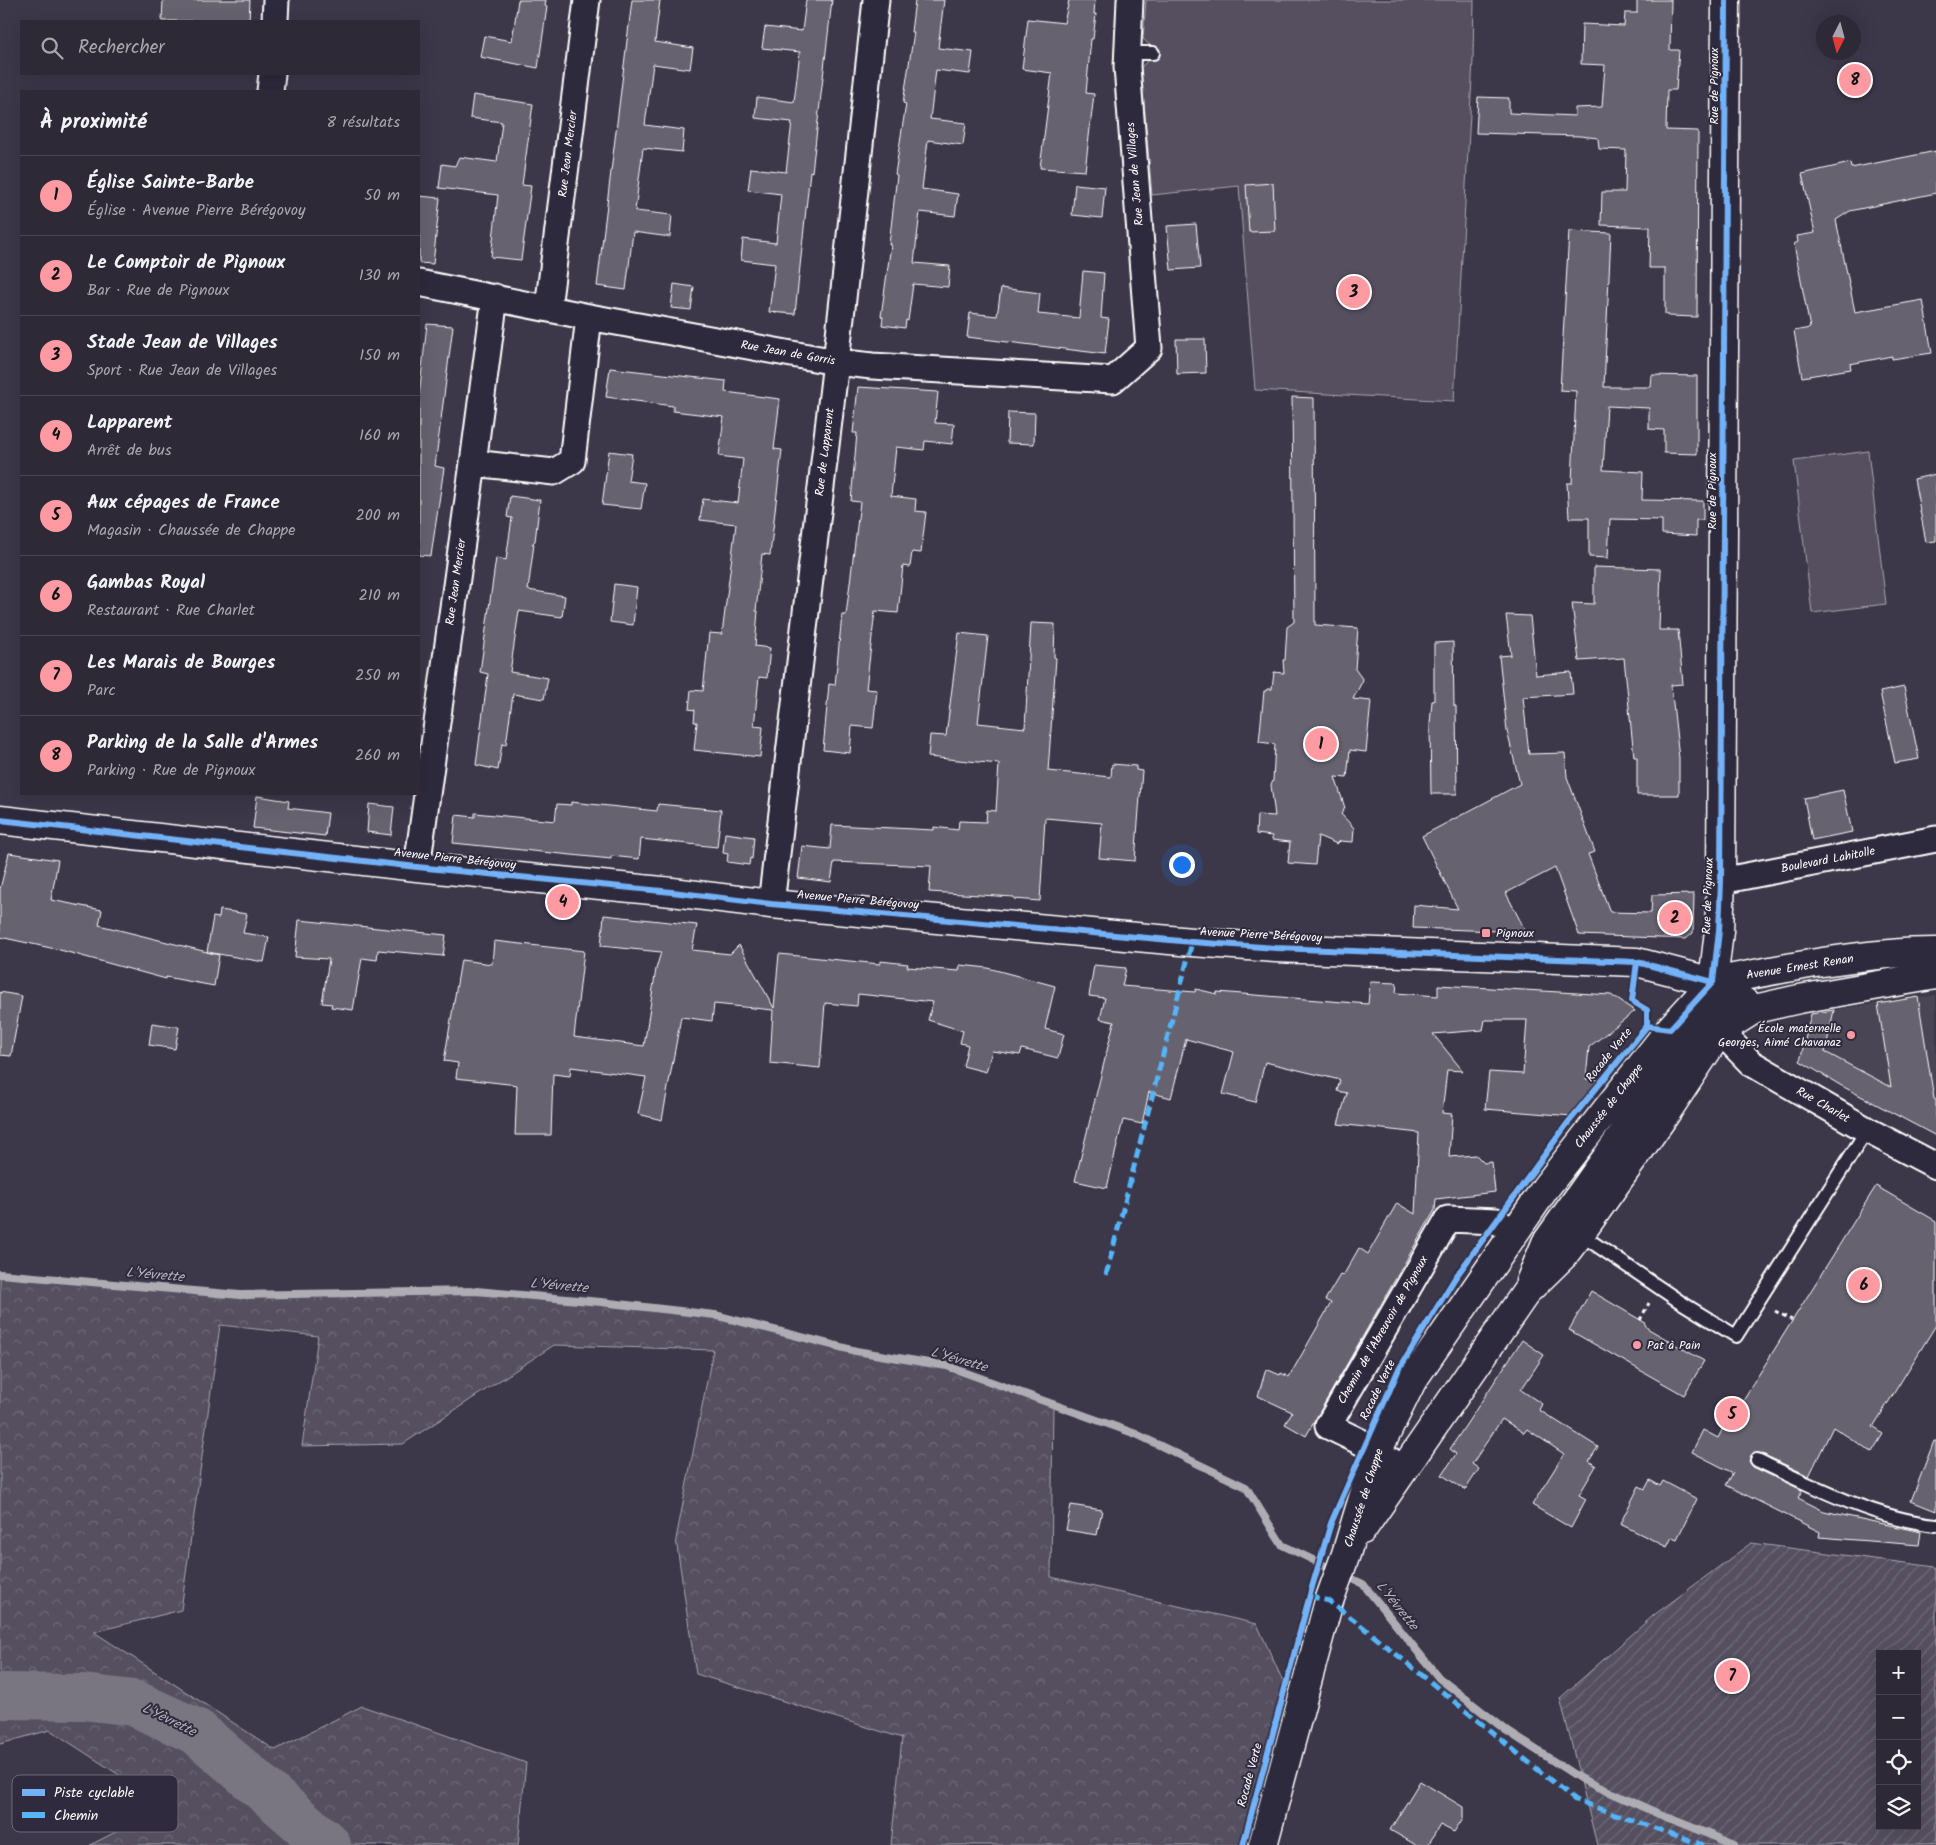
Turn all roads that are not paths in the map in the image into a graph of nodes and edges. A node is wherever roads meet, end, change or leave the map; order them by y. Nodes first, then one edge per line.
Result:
1 (276, 0) edge
2 (587, 0) edge
3 (876, 0) edge
4 (1130, 0) edge
5 (1726, 0) edge
6 (275, 20) edge
7 (1126, 53) junction
8 (1153, 53) dead end
9 (272, 75) edge
10 (270, 90) edge
11 (420, 283) edge
12 (495, 297) junction
13 (548, 308) junction
14 (589, 317) junction
15 (1149, 348) joint
16 (836, 362) junction
17 (473, 463) junction
18 (0, 820) edge
19 (1936, 839) edge
20 (416, 867) junction
21 (1721, 881) junction
22 (771, 904) junction
23 (1936, 952) edge
24 (1936, 975) edge
25 (1714, 982) junction
26 (1755, 1009) junction
27 (1720, 1031) junction
28 (1867, 1130) junction
29 (1936, 1166) edge
30 (1571, 1228) junction
31 (1514, 1233) junction
32 (1377, 1452) junction
33 (1756, 1460) dead end
34 (1404, 1469) junction
35 (1936, 1525) edge
36 (1346, 1554) junction
37 (1264, 1839) edge

1 - 6 street
2 - 13 street, Rue Jean Mercier
3 - 16 street, Rue de Lapparent
4 - 7 street, Rue Jean de Villages
5 - 21 main road, Rue de Pignoux
7 - 8 lane
7 - 15 street, Rue Jean de Villages
9 - 10 street
11 - 12 street, Rue Jean de Gorris
12 - 13 street, Rue Jean de Gorris
12 - 17 street, Rue Jean Mercier
13 - 14 street, Rue Jean de Gorris
14 - 16 street, Rue Jean de Gorris
14 - 17 street
15 - 16 street, Rue Jean de Gorris
16 - 22 street, Rue de Lapparent
17 - 20 street, Rue Jean Mercier
18 - 20 main road, Avenue Pierre Bérégovoy
19 - 21 street, Boulevard Lahitolle
20 - 22 main road, Avenue Pierre Bérégovoy
21 - 25 main road, Rue de Pignoux
22 - 25 main road, Avenue Pierre Bérégovoy
23 - 25 main road, Avenue Ernest Renan
24 - 26 main road
25 - 26 main road, Avenue Ernest Renan
25 - 27 main road, Rue de Pignoux
25 - 30 main road, Chaussée de Chappe
25 - 31 main road, Chaussée de Chappe
26 - 27 main road
27 - 28 street, Rue Charlet
27 - 30 main road, Chaussée de Chappe
28 - 29 street, Rue Charlet
28 - 30 lane
30 - 34 main road, Chaussée de Chappe
31 - 32 main road, Chaussée de Chappe
31 - 32 street, Chemin de l'Abreuvoir de Pignoux
32 - 34 street, Chemin de l'Abreuvoir de Pignoux
32 - 36 main road, Chaussée de Chappe
33 - 35 lane
34 - 36 main road, Chaussée de Chappe
36 - 37 main road, Chaussée de Chappe

